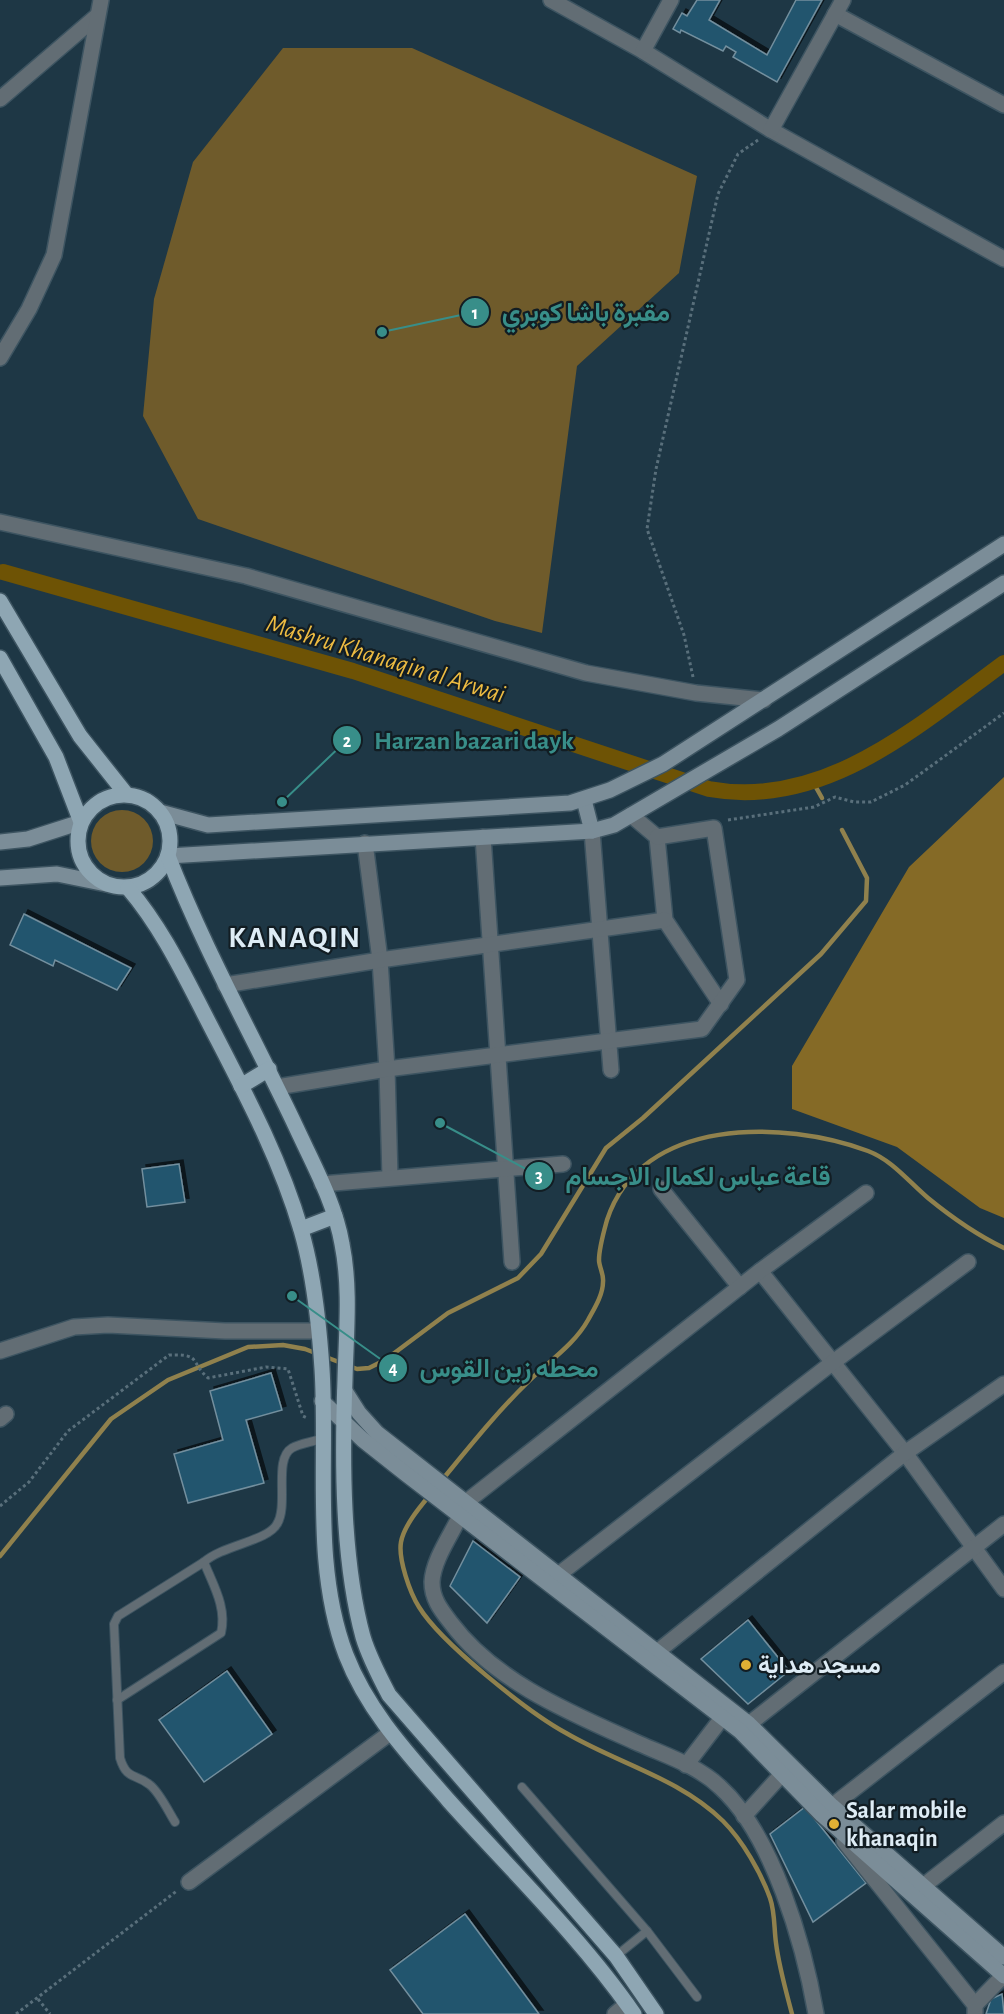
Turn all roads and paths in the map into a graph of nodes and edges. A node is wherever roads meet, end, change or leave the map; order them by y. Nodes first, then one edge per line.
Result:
1 (101, 0) edge
2 (551, 0) edge
3 (671, 0) edge
4 (843, 0) edge
5 (835, 14) junction
6 (97, 16) junction
7 (643, 51) junction
8 (0, 99) edge
9 (1004, 105) edge
10 (771, 130) junction
11 (1004, 259) edge
12 (0, 358) edge
13 (0, 522) edge
14 (1004, 544) edge
15 (1004, 583) edge
16 (0, 601) edge
17 (0, 658) edge
18 (696, 693) junction
19 (764, 700) junction
20 (1004, 713) edge
21 (126, 794) junction
22 (584, 800) junction
23 (160, 812) junction
24 (631, 815) junction
25 (81, 822) junction
26 (714, 828) junction
27 (592, 831) junction
28 (483, 837) junction
29 (657, 837) junction
30 (0, 842) edge
31 (365, 843) junction
32 (168, 856) junction
33 (0, 878) edge
34 (106, 884) junction
35 (128, 888) junction
36 (665, 920) junction
37 (599, 929) junction
38 (490, 944) junction
39 (380, 960) junction
40 (225, 985) junction
41 (721, 1004) junction
42 (610, 1042) junction
43 (498, 1056) junction
44 (387, 1069) junction
45 (269, 1070) junction
46 (611, 1070) dead end
47 (241, 1086) junction
48 (277, 1087) junction
49 (563, 1164) dead end
50 (506, 1168) junction
51 (390, 1178) junction
52 (322, 1184) junction
53 (661, 1189) dead end
54 (866, 1193) dead end
55 (335, 1216) junction
56 (301, 1229) junction
57 (512, 1262) dead end
58 (968, 1262) dead end
59 (760, 1271) junction
60 (740, 1287) junction
61 (319, 1338) junction
62 (0, 1351) edge
63 (832, 1363) junction
64 (1004, 1384) edge
65 (345, 1385) junction
66 (322, 1401) junction
67 (344, 1422) junction
68 (323, 1432) junction
69 (905, 1453) junction
70 (411, 1469) junction
71 (0, 1506) edge
72 (459, 1507) junction
73 (1004, 1524) edge
74 (972, 1549) junction
75 (204, 1562) junction
76 (558, 1575) junction
77 (1004, 1589) edge
78 (657, 1652) junction
79 (1004, 1671) edge
80 (117, 1700) junction
81 (722, 1718) junction
82 (750, 1724) junction
83 (390, 1733) junction
84 (686, 1765) junction
85 (782, 1774) junction
86 (522, 1787) dead end
87 (832, 1806) junction
88 (744, 1816) junction
89 (175, 1822) dead end
90 (1004, 1822) edge
91 (831, 1823) junction
92 (189, 1882) joint
93 (922, 1887) junction
94 (647, 1931) junction
95 (616, 1956) junction
96 (1004, 1957) edge
97 (1004, 1976) edge
98 (697, 1997) dead end
99 (38, 2000) junction
100 (975, 2010) edge
101 (626, 2011) edge
102 (16, 2014) edge
103 (50, 2014) edge
104 (656, 2014) edge
105 (816, 2014) edge

1 - 6 street
2 - 7 street
3 - 7 street
4 - 5 street
5 - 9 street
5 - 10 street
6 - 8 street
6 - 12 street
7 - 10 street
10 - 11 street
10 - 18 path
13 - 18 street
14 - 19 main road
15 - 24 main road
16 - 21 main road
17 - 25 main road
18 - 19 street
19 - 22 main road
20 - 26 path
21 - 23 main road
21 - 25 main road
22 - 23 main road
22 - 27 main road
23 - 32 main road
24 - 27 main road
24 - 29 street
25 - 30 main road
25 - 34 main road
26 - 29 street
26 - 41 street
27 - 28 main road
27 - 37 street
28 - 31 main road
28 - 38 street
29 - 36 street
31 - 32 main road
31 - 39 street
32 - 35 main road
32 - 40 main road
33 - 34 main road
34 - 35 main road
35 - 47 main road
36 - 37 street
36 - 41 street
37 - 38 street
37 - 42 street
38 - 39 street
38 - 43 street
39 - 40 street
39 - 44 street
40 - 45 main road
41 - 42 street
42 - 43 street
42 - 46 street
43 - 44 street
43 - 50 street
44 - 48 street
44 - 51 street
45 - 47 main road
45 - 48 main road
47 - 56 main road
48 - 52 main road
49 - 50 street
50 - 51 street
50 - 57 street
51 - 52 street
52 - 55 main road
53 - 60 street
54 - 59 street
55 - 56 main road
55 - 65 main road
56 - 61 main road
58 - 63 street
59 - 60 street
59 - 63 street
60 - 72 street
61 - 62 street
61 - 66 main road
63 - 69 street
63 - 76 street
64 - 69 street
65 - 67 main road
65 - 70 main road
66 - 67 main road
66 - 68 main road
67 - 70 main road
67 - 95 main road
68 - 71 path
68 - 75 lane
68 - 83 main road
69 - 74 street
69 - 78 street
70 - 72 main road
72 - 76 main road
72 - 81 main road
72 - 84 street
73 - 74 street
74 - 77 street
74 - 82 street
75 - 80 lane
75 - 80 lane
76 - 78 main road
78 - 82 main road
79 - 87 street
80 - 89 lane
81 - 84 street
81 - 85 main road
82 - 87 main road
83 - 92 street
83 - 101 main road
84 - 88 street
85 - 88 street
85 - 91 main road
86 - 94 lane
87 - 93 main road
88 - 105 street
90 - 93 street
91 - 97 main road
91 - 100 street
92 - 99 path
93 - 96 main road
94 - 95 lane
94 - 98 lane
95 - 104 main road
97 - 100 street
99 - 102 path
99 - 103 path

